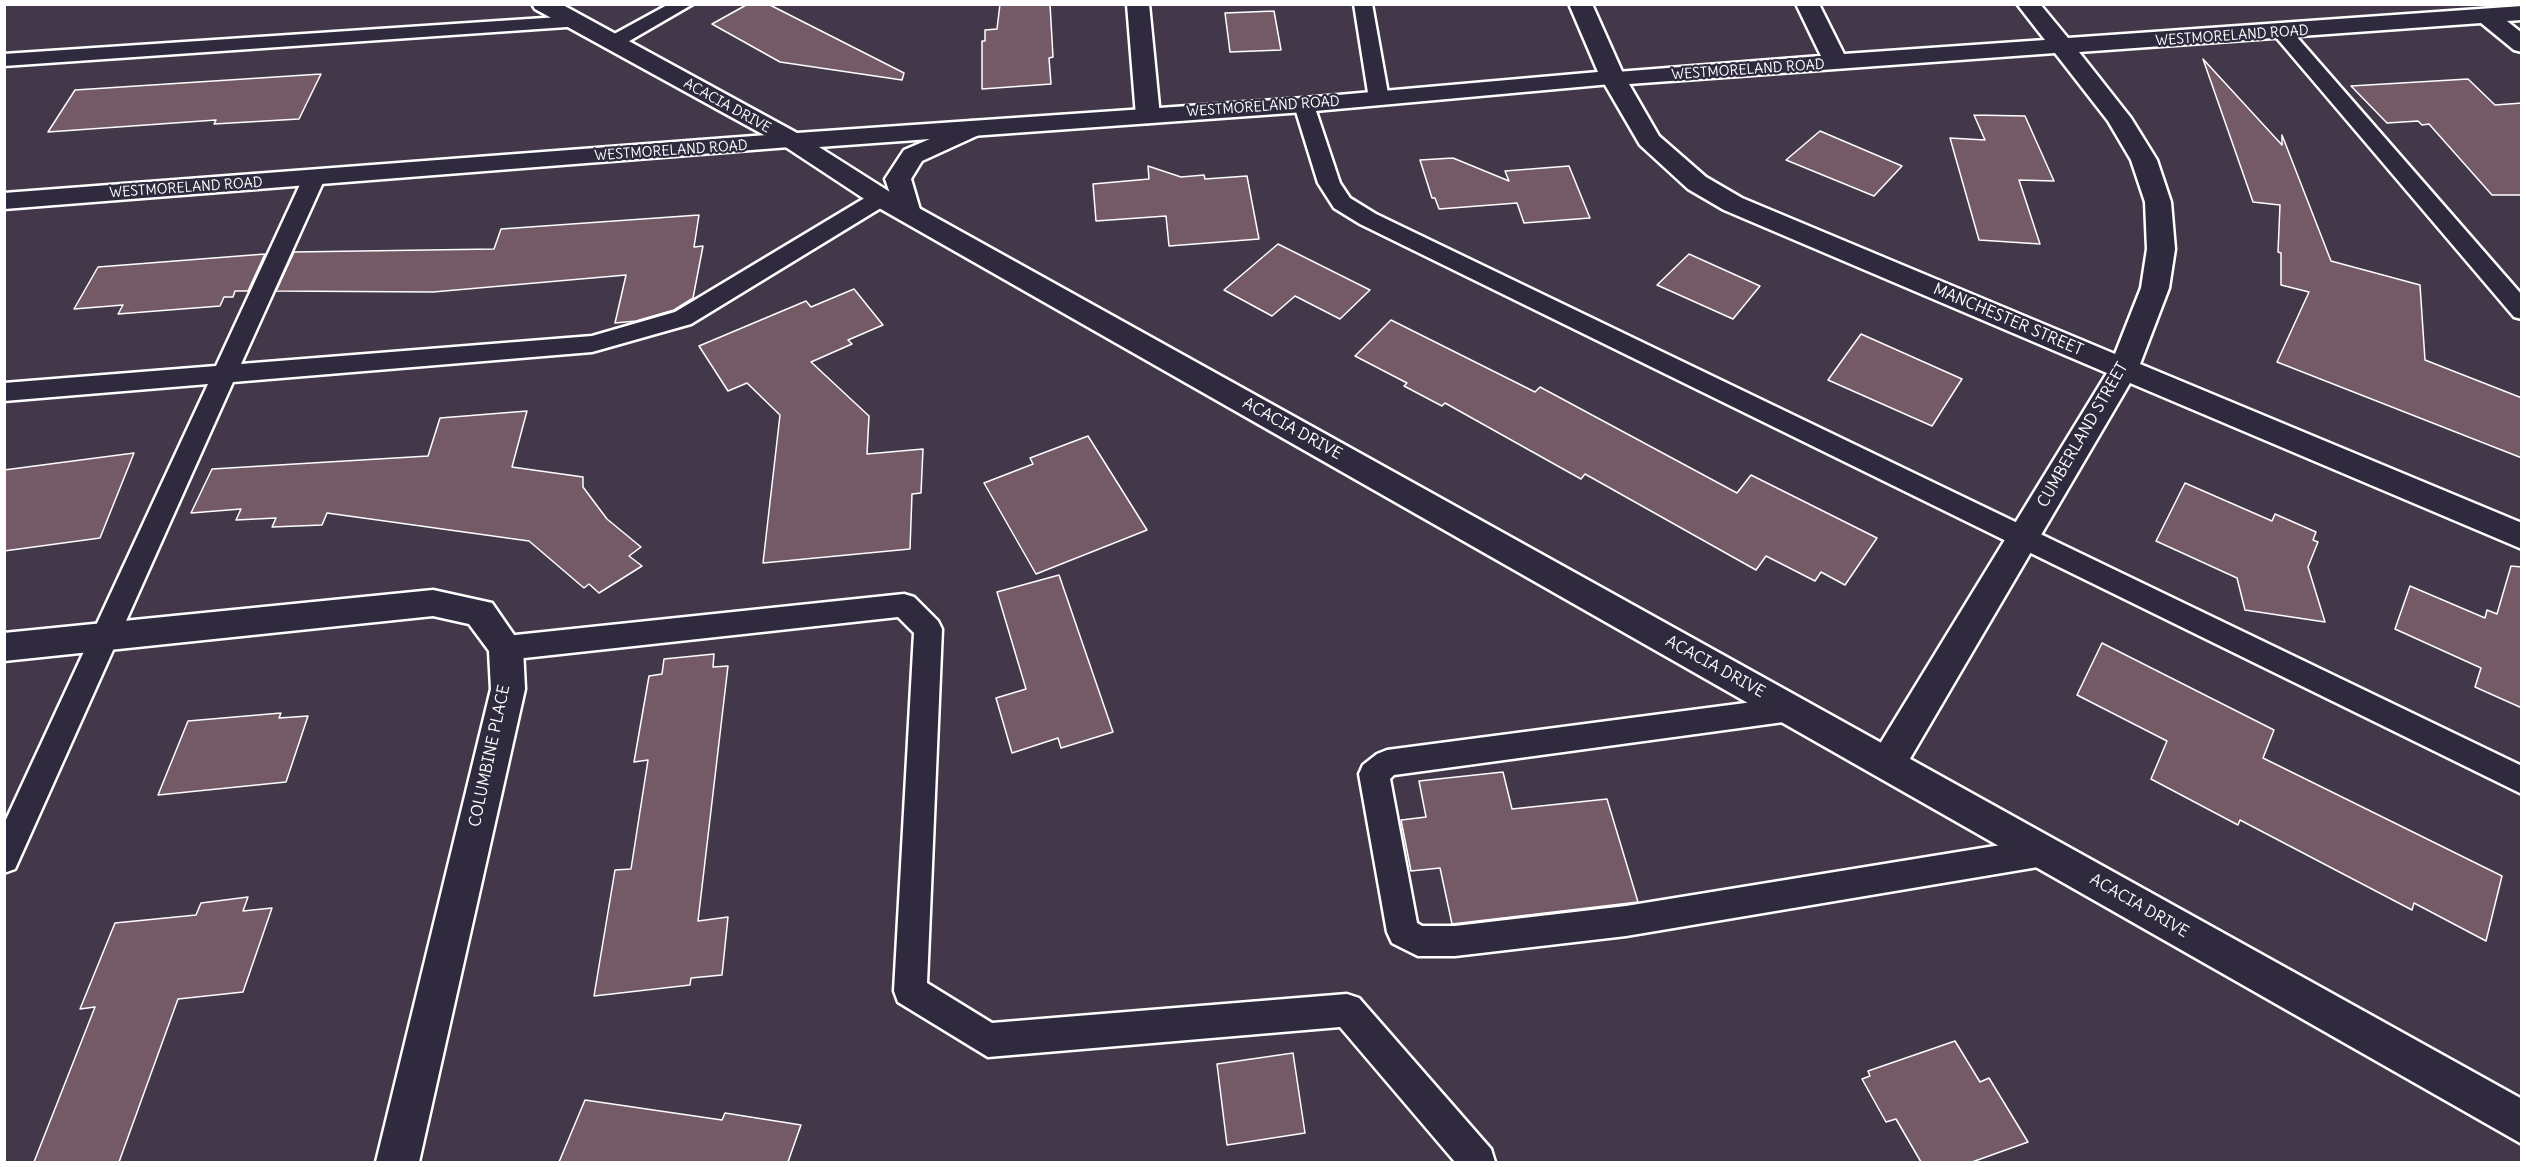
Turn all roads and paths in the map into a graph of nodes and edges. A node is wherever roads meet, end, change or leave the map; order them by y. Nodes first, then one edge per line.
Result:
1 (543, 4) edge
2 (684, 4) edge
3 (1138, 4) edge
4 (1363, 4) edge
5 (1580, 4) edge
6 (1807, 4) edge
7 (2028, 4) edge
8 (2522, 13) edge
9 (2487, 16) junction
10 (574, 22) junction
11 (2283, 32) junction
12 (612, 43) junction
13 (2522, 45) edge
14 (2063, 48) junction
15 (4, 60) edge
16 (1837, 64) junction
17 (1613, 78) junction
18 (1379, 99) junction
19 (1304, 105) junction
20 (1148, 116) junction
21 (972, 129) junction
22 (793, 141) junction
23 (314, 178) junction
24 (881, 198) junction
25 (4, 201) edge
26 (908, 213) junction
27 (2522, 311) edge
28 (2124, 369) junction
29 (225, 374) junction
30 (4, 392) edge
31 (2522, 537) edge
32 (2022, 538) junction
33 (105, 639) junction
34 (4, 647) edge
35 (506, 648) junction
36 (1791, 709) junction
37 (1888, 763) junction
38 (2522, 781) edge
39 (2044, 852) junction
40 (4, 859) edge
41 (2522, 1122) edge
42 (397, 1162) edge
43 (1478, 1162) edge

1 - 10 street, ACACIA DRIVE
2 - 12 lane
3 - 20 street
4 - 18 lane
5 - 17 street, MANCHESTER STREET
6 - 16 street
7 - 14 street, CUMBERLAND STREET
8 - 9 street, WESTMORELAND ROAD
9 - 11 street, WESTMORELAND ROAD
9 - 13 street
10 - 12 street, ACACIA DRIVE
10 - 15 lane
11 - 14 street, WESTMORELAND ROAD
11 - 27 lane
12 - 22 street, ACACIA DRIVE
14 - 16 street, WESTMORELAND ROAD
14 - 28 street, CUMBERLAND STREET
16 - 17 street, WESTMORELAND ROAD
17 - 18 street, WESTMORELAND ROAD
17 - 28 street, MANCHESTER STREET
18 - 19 street, WESTMORELAND ROAD
19 - 20 street, WESTMORELAND ROAD
19 - 32 lane
20 - 21 street, WESTMORELAND ROAD
21 - 22 street, WESTMORELAND ROAD
21 - 26 street
22 - 23 street, WESTMORELAND ROAD
22 - 24 street, ACACIA DRIVE
23 - 25 street, WESTMORELAND ROAD
23 - 29 lane
24 - 26 street, ACACIA DRIVE
24 - 29 lane
26 - 36 street, ACACIA DRIVE
28 - 31 street, MANCHESTER STREET
28 - 32 street, CUMBERLAND STREET
29 - 30 lane
29 - 33 lane
32 - 37 street, CUMBERLAND STREET
32 - 38 lane
33 - 34 street
33 - 35 street
33 - 40 lane
35 - 42 street, COLUMBINE PLACE
35 - 43 lane
36 - 37 street, ACACIA DRIVE
36 - 39 lane
37 - 39 street, ACACIA DRIVE
39 - 41 street, ACACIA DRIVE

